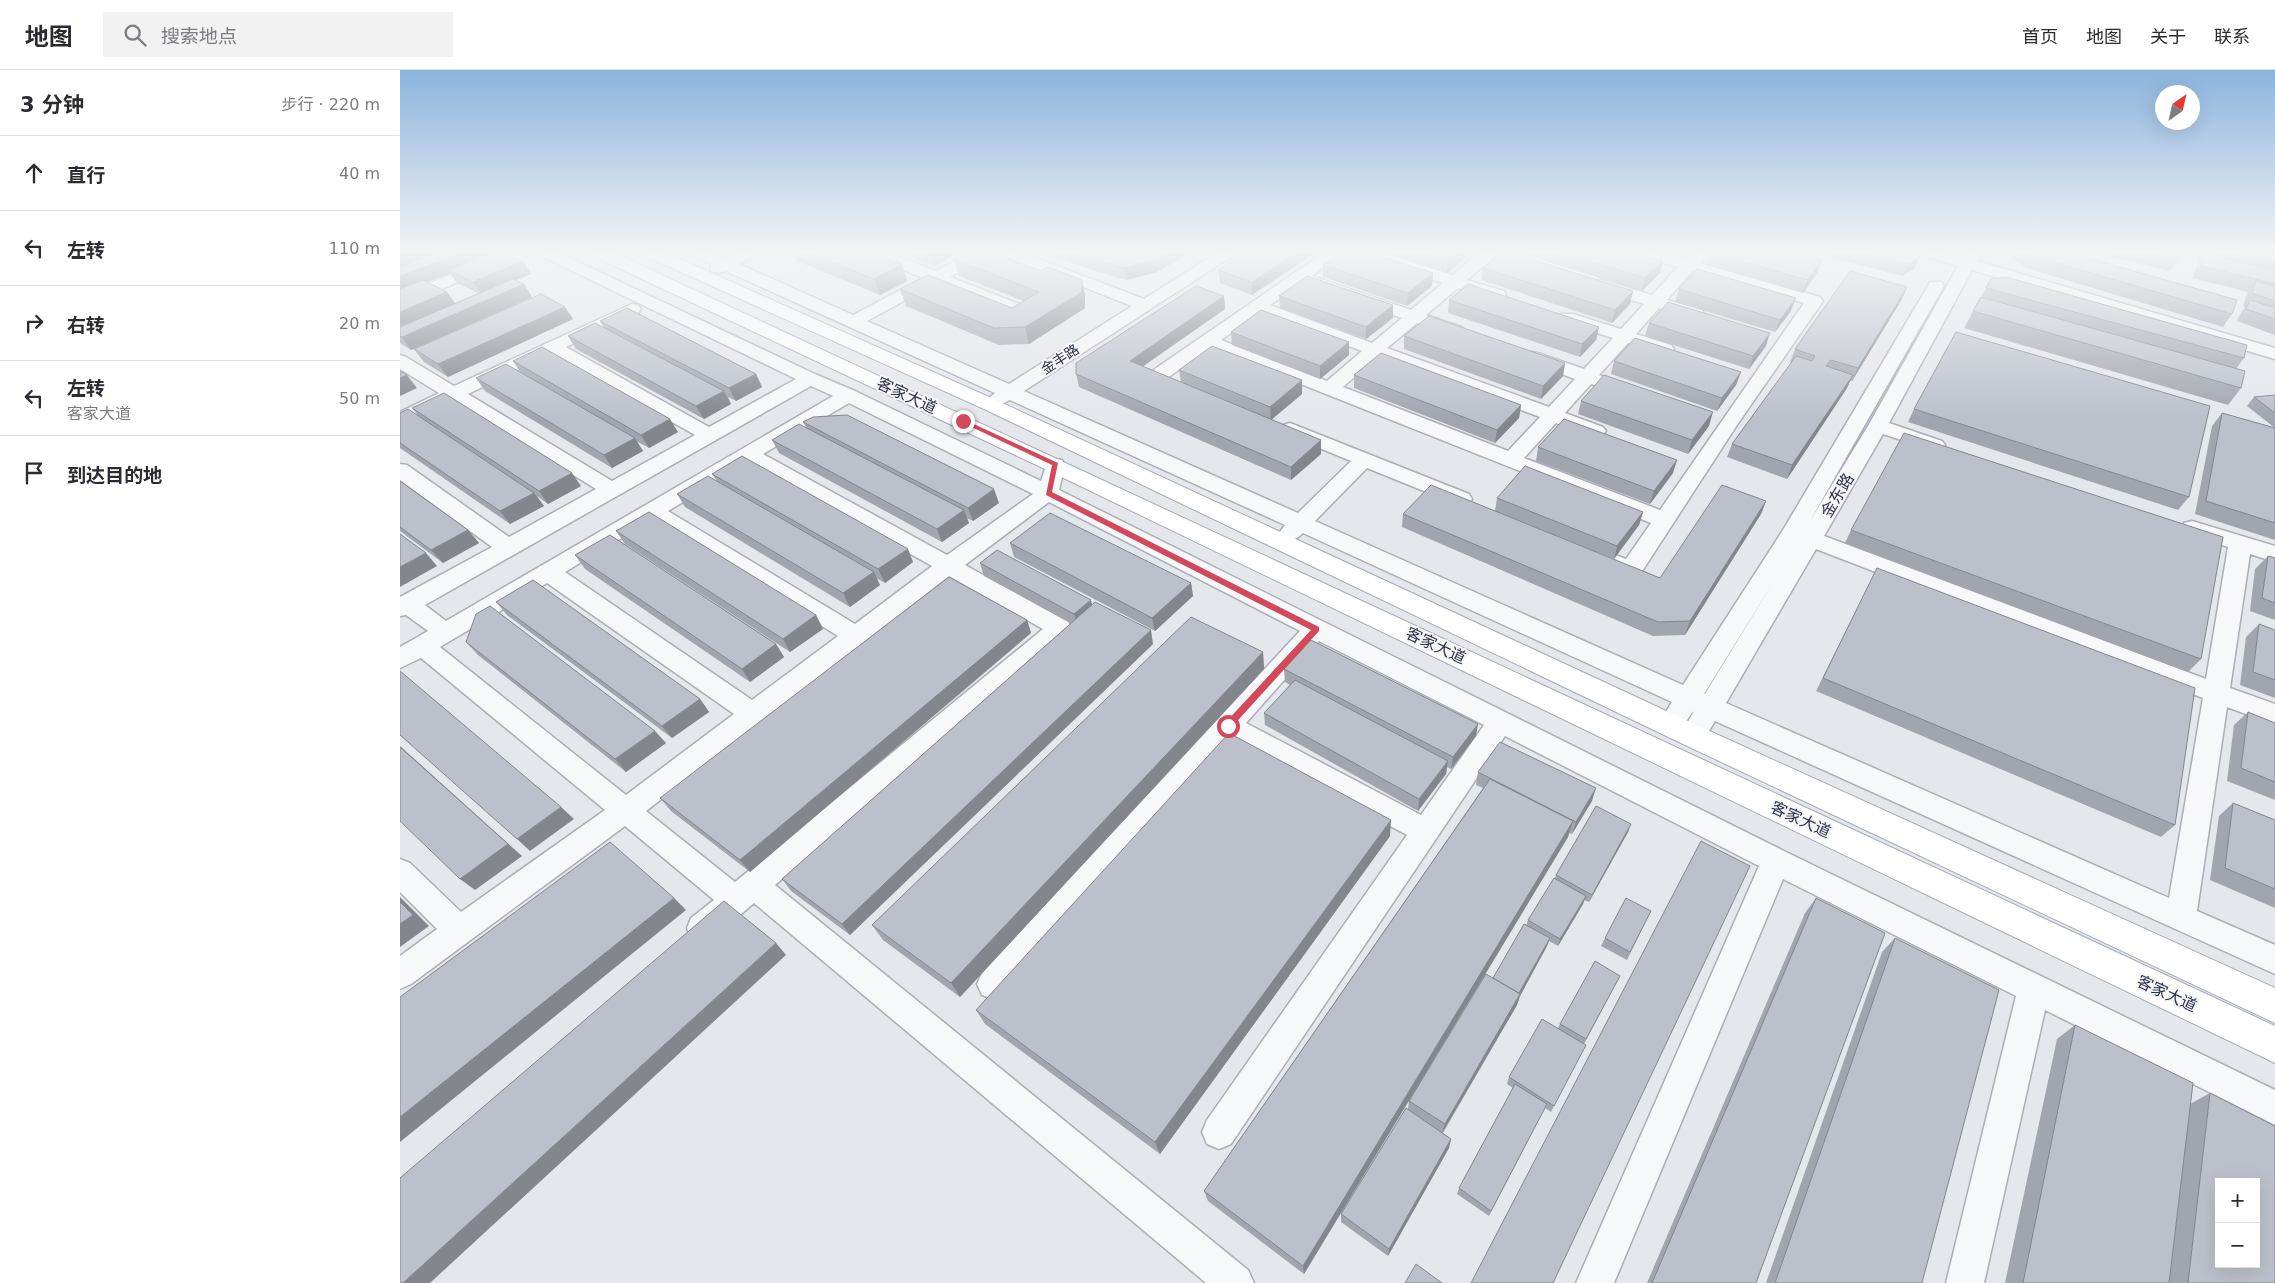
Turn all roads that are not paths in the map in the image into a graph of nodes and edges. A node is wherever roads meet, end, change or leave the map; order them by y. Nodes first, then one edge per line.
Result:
1 (638, 307) edge
2 (662, 307) edge
3 (717, 307) edge
4 (777, 307) edge
5 (819, 307) edge
6 (881, 307) edge
7 (1009, 307) edge
8 (1142, 307) edge
9 (1258, 307) joint
10 (1384, 307) edge
11 (1426, 307) edge
12 (1651, 307) edge
13 (1670, 307) edge
14 (1809, 307) edge
15 (1932, 307) edge
16 (1938, 307) edge
17 (2126, 307) edge
18 (1012, 308) edge
19 (1549, 312) edge
20 (1414, 317) junction
21 (1711, 319) edge
22 (853, 322) junction
23 (1469, 336) edge
24 (1624, 336) junction
25 (1209, 341) junction
26 (553, 347) junction
27 (1375, 350) junction
28 (1514, 351) edge
29 (1678, 354) edge
30 (2275, 354) edge
31 (400, 361) edge
32 (1587, 376) junction
33 (810, 379) junction
34 (1174, 384) edge
35 (1330, 388) junction
36 (454, 394) junction
37 (848, 395) junction
38 (1643, 396) edge
39 (1000, 398) junction
40 (1551, 415) junction
41 (400, 419) edge
42 (1274, 423) edge
43 (1878, 426) junction
44 (709, 435) junction
45 (1616, 439) edge
46 (1952, 450) edge
47 (748, 454) junction
48 (1365, 459) junction
49 (1511, 460) junction
50 (1055, 464) junction
51 (400, 470) edge
52 (612, 490) junction
53 (1048, 493) junction
54 (1475, 505) edge
55 (650, 510) junction
56 (1664, 520) junction
57 (2175, 522) edge
58 (1300, 523) junction
59 (1811, 539) junction
60 (1282, 542) junction
61 (2240, 543) junction
62 (508, 548) junction
63 (1585, 551) edge
64 (2275, 554) edge
65 (949, 565) junction
66 (548, 572) junction
67 (404, 606) edge
68 (1316, 629) junction
69 (446, 632) junction
70 (857, 636) junction
71 (406, 655) edge
72 (2216, 693) junction
73 (1689, 698) junction
74 (1711, 708) junction
75 (753, 714) junction
76 (2275, 715) edge
77 (1501, 722) junction
78 (1228, 726) junction
79 (1682, 730) junction
80 (626, 810) junction
81 (1426, 831) junction
82 (1776, 861) junction
83 (400, 872) edge
84 (745, 892) junction
85 (2181, 918) junction
86 (459, 931) junction
87 (682, 945) edge
88 (2275, 960) edge
89 (400, 974) edge
90 (994, 984) dead end
91 (2034, 988) junction
92 (2275, 1006) edge
93 (2275, 1044) edge
94 (2275, 1108) edge
95 (1219, 1132) dead end
96 (1235, 1283) edge
97 (1595, 1283) edge
98 (1965, 1283) edge

1 - 26 street
2 - 33 street
3 - 50 main road, 客家大道
4 - 39 main road, 客家大道
5 - 22 street
6 - 22 street
7 - 18 street
8 - 39 street, 金丰路
9 - 25 street
9 - 27 street
10 - 20 street
11 - 20 street
12 - 24 street
13 - 21 street
14 - 56 street
15 - 73 street, 金东路
16 - 43 street, 金东路
17 - 30 street
19 - 24 street
20 - 23 street
20 - 27 street
22 - 39 street
24 - 29 street
24 - 32 street
25 - 34 street
25 - 35 street
26 - 36 street
26 - 44 street
27 - 35 street
27 - 40 street
28 - 32 street
31 - 36 street
32 - 38 street
32 - 40 street
33 - 37 street
33 - 44 street
35 - 49 street
36 - 41 street
36 - 52 street
37 - 47 street
37 - 53 street
39 - 58 street
39 - 60 main road, 客家大道
40 - 45 street
40 - 49 street
42 - 48 street
43 - 46 street
43 - 59 street, 金东路
44 - 52 street
47 - 55 street
47 - 65 street
48 - 54 street
48 - 58 street
49 - 56 street
50 - 53 street
50 - 93 main road, 客家大道
51 - 62 street
52 - 62 street
53 - 65 street
53 - 68 street
55 - 66 street
55 - 70 street
56 - 63 street
57 - 61 street
58 - 60 street
58 - 73 street
59 - 72 street
59 - 74 street, 金东路
60 - 79 main road, 客家大道
61 - 64 street
61 - 72 street
62 - 67 street
65 - 70 street
65 - 84 street
66 - 69 street
66 - 75 street
67 - 69 street
68 - 77 street
68 - 78 street
69 - 71 street
70 - 75 street
71 - 80 street
72 - 76 street
72 - 85 street
73 - 74 street
73 - 79 street, 金东路
74 - 79 street, 金东路
74 - 85 street
75 - 80 street
77 - 81 street
77 - 82 street
78 - 81 street
78 - 90 street
79 - 92 main road, 客家大道
80 - 84 street
80 - 86 street
81 - 95 street
82 - 91 street
82 - 97 street
83 - 86 street
84 - 87 street
84 - 96 street
85 - 88 street
86 - 89 street
91 - 94 street
91 - 98 street

